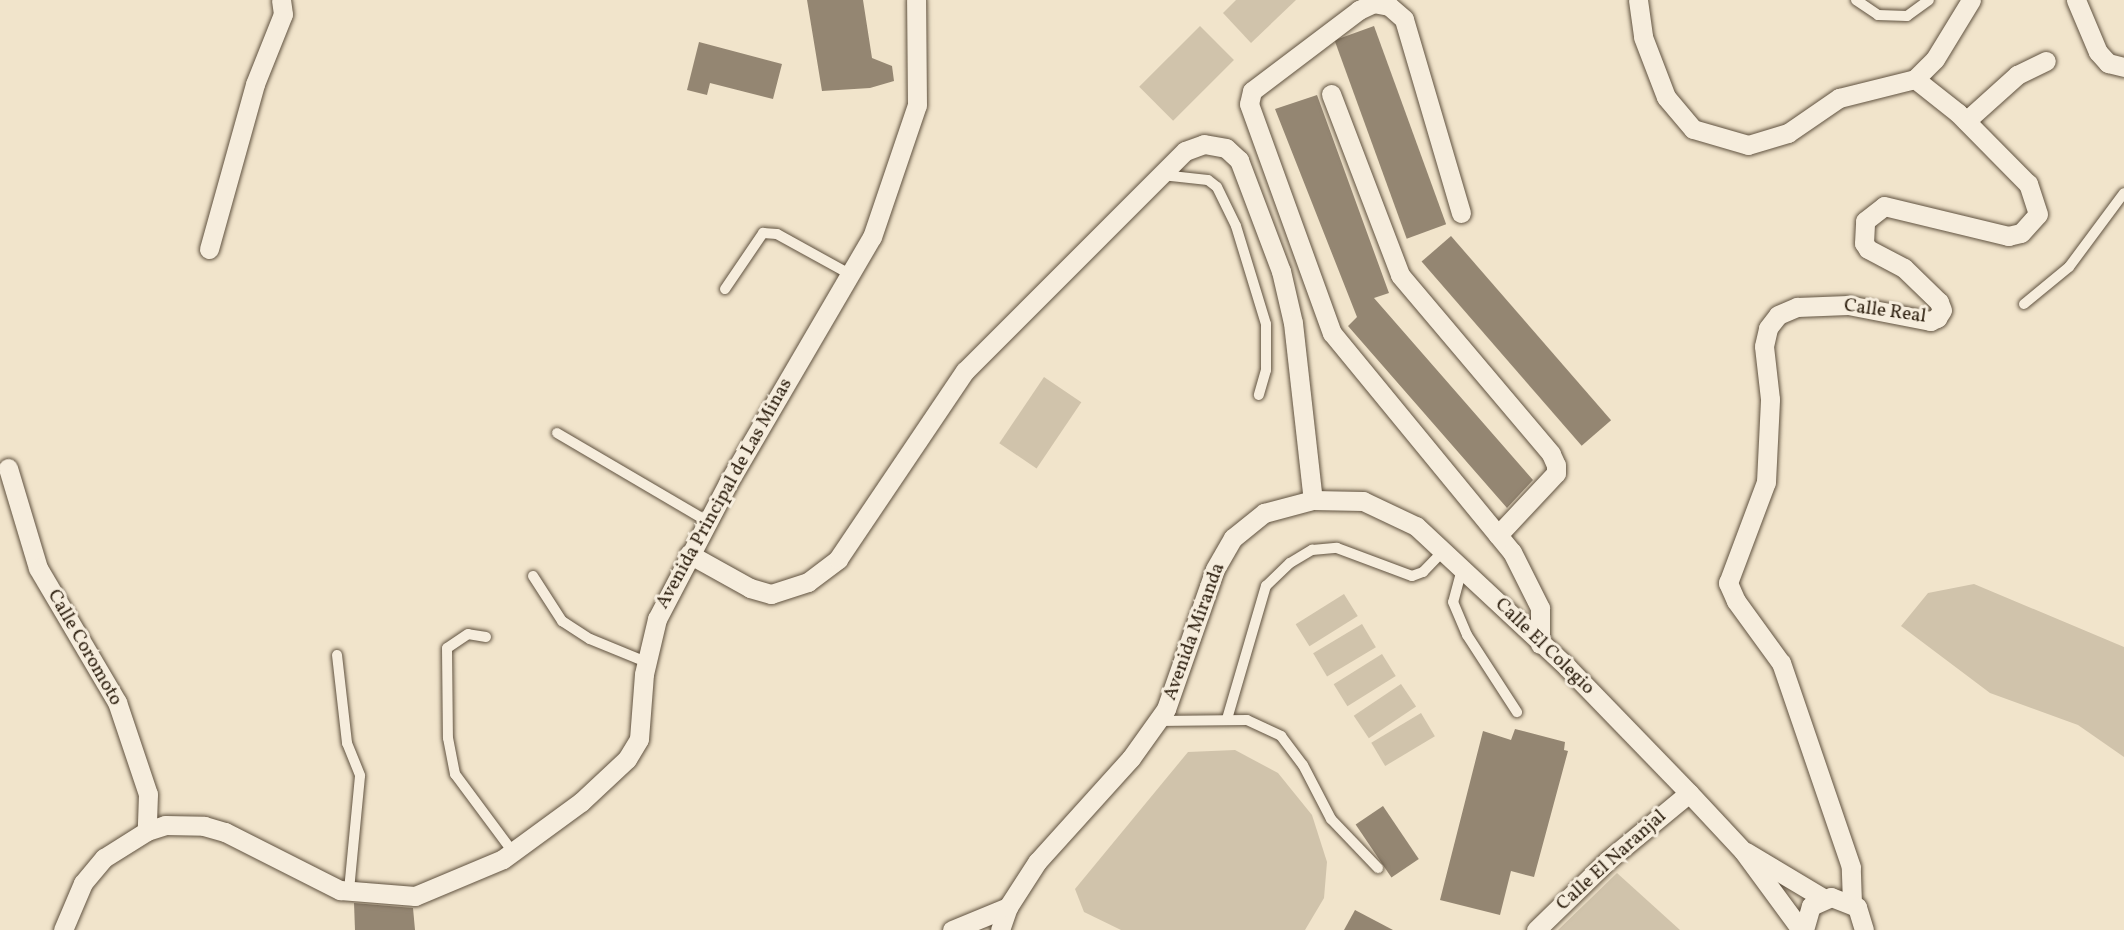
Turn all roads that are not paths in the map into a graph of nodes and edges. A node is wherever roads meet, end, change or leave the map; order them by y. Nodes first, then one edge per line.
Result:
1 (281, 0) edge
2 (916, 0) edge
3 (1638, 0) edge
4 (1856, 0) edge
5 (1929, 0) edge
6 (1971, 0) edge
7 (2076, 0) edge
8 (2046, 61) dead end
9 (2124, 67) edge
10 (1914, 79) junction
11 (1331, 93) dead end
12 (1966, 121) junction
13 (1161, 175) junction
14 (2124, 193) edge
15 (1461, 213) dead end
16 (209, 249) dead end
17 (848, 273) junction
18 (725, 289) dead end
19 (2024, 304) dead end
20 (1259, 395) dead end
21 (557, 433) dead end
22 (8, 468) dead end
23 (1313, 500) junction
24 (707, 521) junction
25 (1498, 535) junction
26 (1443, 551) junction
27 (689, 554) junction
28 (1463, 569) junction
29 (533, 576) dead end
30 (486, 637) dead end
31 (1540, 644) junction
32 (337, 655) dead end
33 (646, 662) junction
34 (1517, 712) dead end
35 (1227, 719) junction
36 (1158, 721) junction
37 (1689, 793) junction
38 (147, 831) junction
39 (1743, 851) junction
40 (513, 852) junction
41 (1378, 868) dead end
42 (349, 891) junction
43 (1823, 898) junction
44 (1852, 902) junction
45 (1008, 907) junction
46 (1866, 928) edge
47 (64, 930) edge
48 (952, 930) edge
49 (1000, 930) edge
50 (1536, 930) edge
51 (1803, 930) edge

1 - 16 street
2 - 17 street, Avenida Principal de Las Minas
3 - 10 street
4 - 5 lane
6 - 10 street
7 - 9 street
8 - 12 street
10 - 12 street, Calle Real
11 - 25 street
12 - 44 street, Calle Real
13 - 20 lane
13 - 23 street
13 - 27 street
14 - 19 lane
15 - 25 street
17 - 18 lane
17 - 24 street, Avenida Principal de Las Minas
21 - 24 lane
22 - 38 street, Calle Coromoto
23 - 26 street, Calle El Colegio
23 - 36 street, Avenida Miranda
24 - 27 street, Avenida Principal de Las Minas
25 - 31 street
26 - 28 street, Calle El Colegio
26 - 35 lane
27 - 33 street, Avenida Principal de Las Minas
28 - 31 street, Calle El Colegio
28 - 34 lane
29 - 33 lane
30 - 40 lane
31 - 37 street, Calle El Colegio
32 - 42 lane
33 - 40 street, Avenida Principal de Las Minas
35 - 36 lane
35 - 41 lane
36 - 45 street, Avenida Miranda
37 - 39 street, Calle El Colegio
37 - 50 street, Calle El Naranjal
38 - 42 street, Avenida Principal de Las Minas
38 - 47 street, Avenida Principal de Las Minas
39 - 43 street, Calle El Colegio
39 - 51 street, Calle El Colegio
40 - 42 street, Avenida Principal de Las Minas
43 - 44 street, Calle El Colegio
43 - 51 street, Calle El Colegio
44 - 46 street
45 - 48 street
45 - 49 street, Avenida Miranda

